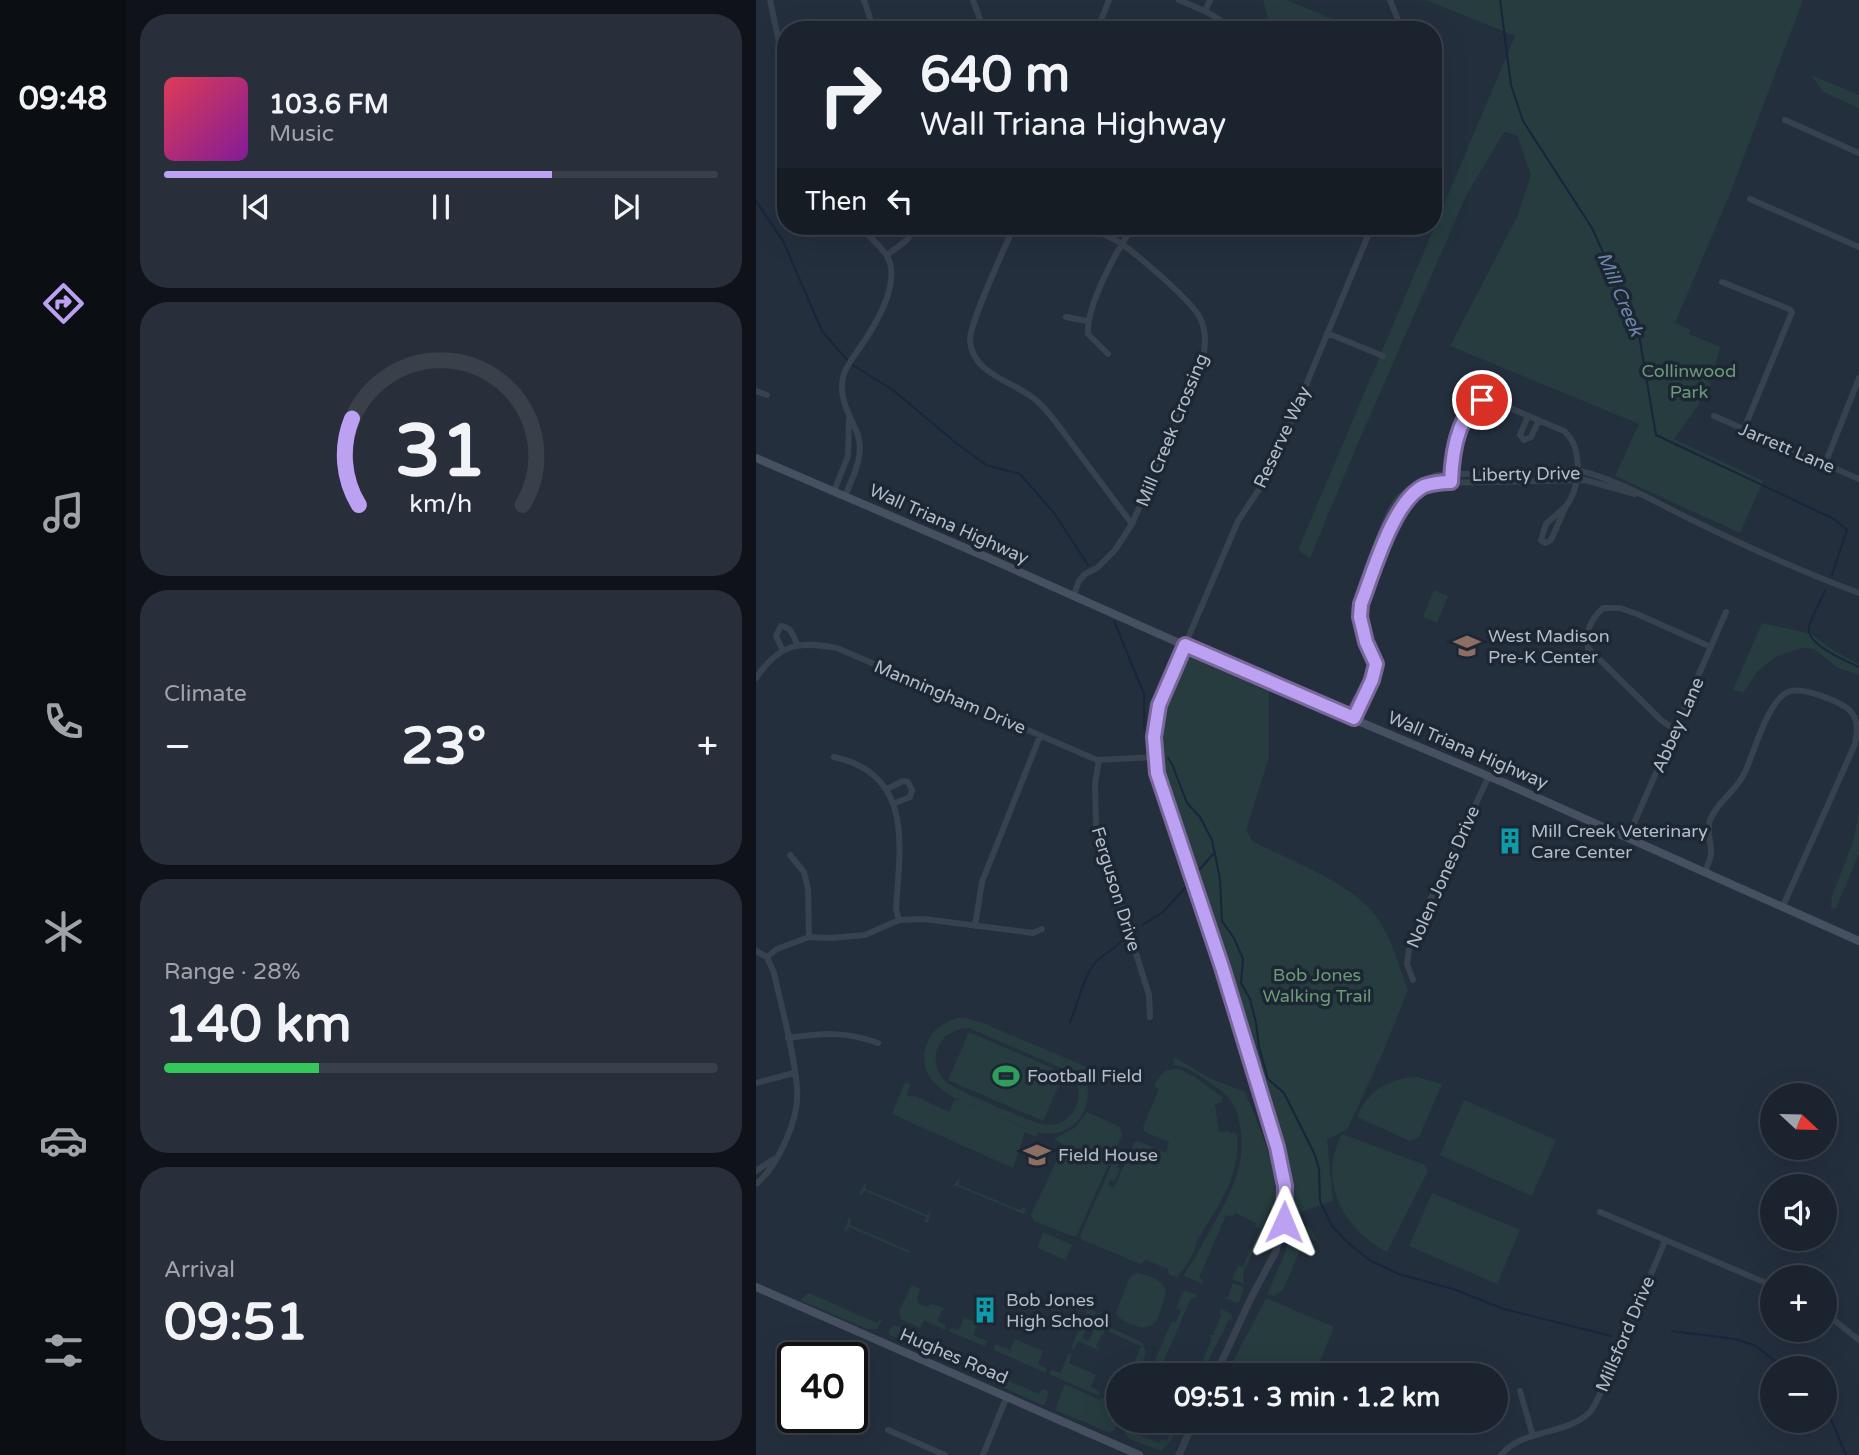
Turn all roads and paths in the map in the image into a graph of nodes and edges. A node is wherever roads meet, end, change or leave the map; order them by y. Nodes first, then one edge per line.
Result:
1 (770, 0) edge
2 (864, 0) edge
3 (973, 0) edge
4 (1109, 0) edge
5 (1179, 0) edge
6 (1210, 0) edge
7 (1390, 0) edge
8 (1205, 10) junction
9 (871, 21) edge
10 (981, 21) edge
11 (1101, 21) edge
12 (1222, 21) edge
13 (1398, 21) edge
14 (777, 33) edge
15 (1785, 120) dead end
16 (1859, 153) edge
17 (1750, 199) dead end
18 (868, 235) edge
19 (910, 235) edge
20 (1010, 235) edge
21 (1103, 235) edge
22 (1127, 235) edge
23 (1368, 235) edge
24 (1121, 243) junction
25 (1859, 247) edge
26 (887, 255) junction
27 (1722, 282) dead end
28 (1066, 317) dead end
29 (1087, 321) junction
30 (1327, 333) junction
31 (1108, 354) dead end
32 (1383, 356) dead end
33 (1859, 378) edge
34 (756, 391) edge
35 (767, 395) dead end
36 (1528, 416) junction
37 (1714, 416) dead end
38 (849, 417) junction
39 (1539, 420) junction
40 (1744, 429) junction
41 (756, 458) edge
42 (1825, 464) junction
43 (1576, 470) junction
44 (1451, 479) junction
45 (1859, 479) edge
46 (1576, 480) junction
47 (834, 491) junction
48 (845, 496) junction
49 (1643, 497) junction
50 (1566, 506) junction
51 (1132, 524) junction
52 (1859, 593) edge
53 (1073, 597) junction
54 (1727, 612) dead end
55 (797, 644) junction
56 (1185, 645) junction
57 (1711, 647) junction
58 (783, 651) junction
59 (756, 678) edge
60 (1350, 717) junction
61 (1675, 730) junction
62 (1040, 736) junction
63 (834, 757) dead end
64 (1155, 757) junction
65 (1099, 760) junction
66 (1489, 776) junction
67 (887, 789) junction
68 (895, 803) junction
69 (1628, 837) junction
70 (790, 855) dead end
71 (1704, 872) junction
72 (1783, 906) junction
73 (899, 920) junction
74 (975, 926) junction
75 (1042, 929) dead end
76 (809, 937) junction
77 (1859, 939) edge
78 (756, 951) edge
79 (767, 957) junction
80 (1413, 980) dead end
81 (1150, 1017) dead end
82 (788, 1038) junction
83 (878, 1043) dead end
84 (794, 1073) junction
85 (756, 1083) edge
86 (776, 1158) junction
87 (756, 1171) edge
88 (756, 1184) edge
89 (1600, 1212) dead end
90 (1665, 1241) junction
91 (1760, 1281) edge
92 (756, 1287) edge
93 (1837, 1323) edge
94 (1859, 1339) edge
95 (1221, 1363) edge
96 (1520, 1391) dead end
97 (1007, 1396) junction
98 (888, 1430) dead end
99 (1189, 1433) edge
100 (1533, 1436) junction
101 (945, 1455) edge
102 (982, 1455) edge
103 (1139, 1455) edge
104 (1179, 1455) edge
105 (1502, 1455) edge

1 - 14 street
2 - 9 street
3 - 10 street
4 - 11 street
5 - 8 street
6 - 8 street
7 - 13 street
8 - 12 street
15 - 16 street
17 - 25 street
18 - 26 street
19 - 26 street
20 - 51 street, Mill Creek Crossing
21 - 24 street, Mill Creek Crossing
22 - 24 street
23 - 30 street, Reserve Way
24 - 29 street
24 - 51 street, Mill Creek Crossing
26 - 38 street
27 - 40 street
28 - 29 street
29 - 31 street
30 - 32 street
30 - 56 street, Reserve Way
33 - 42 street
34 - 35 street
36 - 39 street
36 - 39 street
36 - 44 street
37 - 40 street, Jarrett Lane
38 - 47 street
38 - 48 street
39 - 43 street
40 - 42 street, Jarrett Lane
41 - 47 main road, Wall Triana Highway
42 - 45 street, Jarrett Lane
43 - 44 street, Liberty Drive
43 - 46 street
43 - 49 street, Liberty Drive
44 - 46 street, Liberty Drive
44 - 60 street, Liberty Drive
46 - 49 street, Liberty Drive
46 - 50 street
47 - 48 main road, Wall Triana Highway
48 - 53 main road, Wall Triana Highway
49 - 52 street, Liberty Drive
50 - 50 street
51 - 53 street, Mill Creek Crossing
53 - 56 main road, Wall Triana Highway
54 - 57 street, Abbey Lane
55 - 58 street
55 - 58 street
55 - 62 street, Manningham Drive
56 - 60 main road, Wall Triana Highway
56 - 64 street
57 - 61 street, Abbey Lane
57 - 61 street
58 - 59 street
60 - 66 main road, Wall Triana Highway
61 - 69 street, Abbey Lane
62 - 65 street, Manningham Drive
62 - 74 street
63 - 67 street
64 - 65 street, Manningham Drive
64 - 95 street
65 - 81 street, Ferguson Drive
66 - 69 main road, Wall Triana Highway
66 - 80 street, Nolen Jones Drive
67 - 68 street
67 - 68 street
68 - 73 street
69 - 71 main road, Wall Triana Highway
70 - 76 street
71 - 72 main road, Wall Triana Highway
71 - 72 street
72 - 77 main road, Wall Triana Highway
73 - 74 street
73 - 76 street
74 - 75 street
76 - 79 street
78 - 79 street
79 - 82 street
82 - 83 street
82 - 84 street
84 - 85 street
84 - 86 street
86 - 87 street
86 - 88 street
89 - 90 street
90 - 91 street
90 - 100 street, Millsford Drive
92 - 97 main road, Hughes Road
93 - 94 street
96 - 100 street
97 - 102 street
97 - 103 main road, Hughes Road
98 - 101 street
99 - 104 street
100 - 105 street, Millsford Drive

